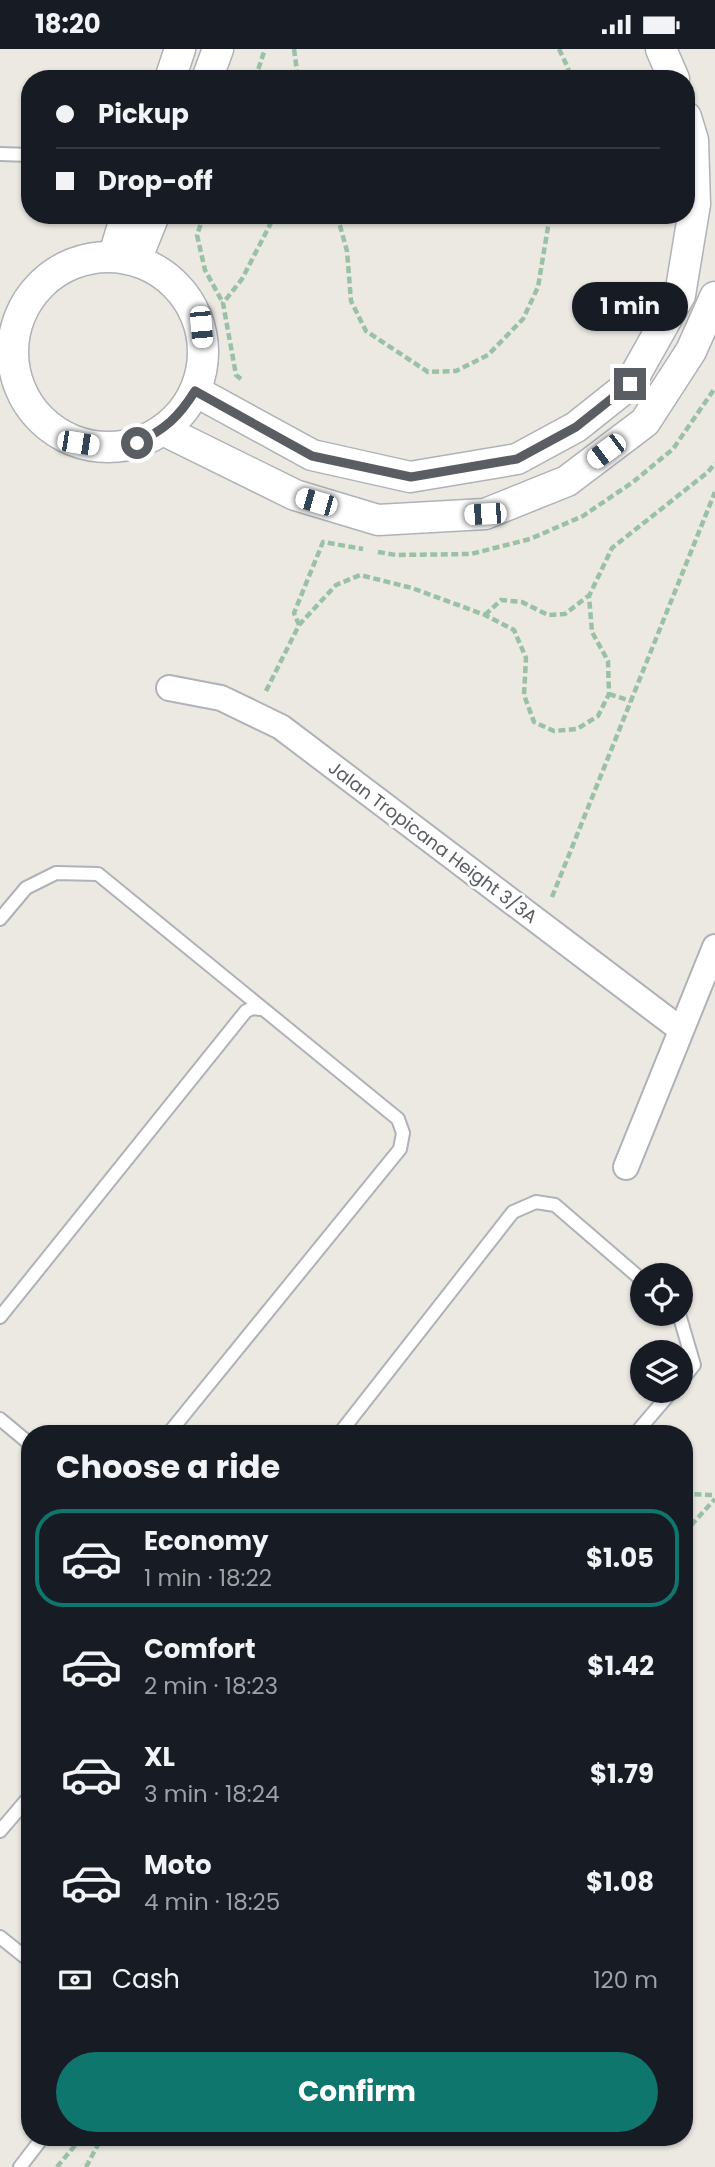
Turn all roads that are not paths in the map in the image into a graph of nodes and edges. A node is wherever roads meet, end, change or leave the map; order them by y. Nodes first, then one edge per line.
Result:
1 (180, 49) edge
2 (218, 49) edge
3 (661, 49) edge
4 (173, 70) edge
5 (210, 70) edge
6 (670, 70) edge
7 (0, 154) edge
8 (21, 155) edge
9 (126, 224) edge
10 (147, 224) edge
11 (692, 224) edge
12 (125, 257) junction
13 (715, 297) edge
14 (6, 346) edge
15 (8, 385) edge
16 (195, 391) junction
17 (163, 430) junction
18 (169, 688) dead end
19 (0, 919) edge
20 (715, 947) edge
21 (260, 1009) junction
22 (680, 1029) junction
23 (626, 1167) dead end
24 (630, 1270) edge
25 (0, 1317) edge
26 (662, 1403) edge
27 (0, 1419) edge
28 (176, 1425) edge
29 (346, 1425) edge
30 (643, 1425) edge
31 (21, 1436) edge
32 (21, 1806) edge
33 (0, 1831) edge
34 (0, 1937) edge
35 (21, 1954) edge
36 (36, 2146) edge
37 (20, 2167) edge

1 - 4 street
2 - 5 street
3 - 6 street
7 - 8 lane
9 - 12 street
10 - 12 street
11 - 16 street
12 - 14 street
12 - 16 street
13 - 17 street
14 - 15 street
15 - 17 street
16 - 17 street
18 - 22 street, Jalan Tropicana Height 3/3A
19 - 21 lane
20 - 22 street
21 - 25 lane
21 - 28 lane
22 - 23 street
24 - 29 lane
26 - 30 lane
27 - 31 lane
32 - 33 lane
34 - 35 lane
36 - 37 lane

